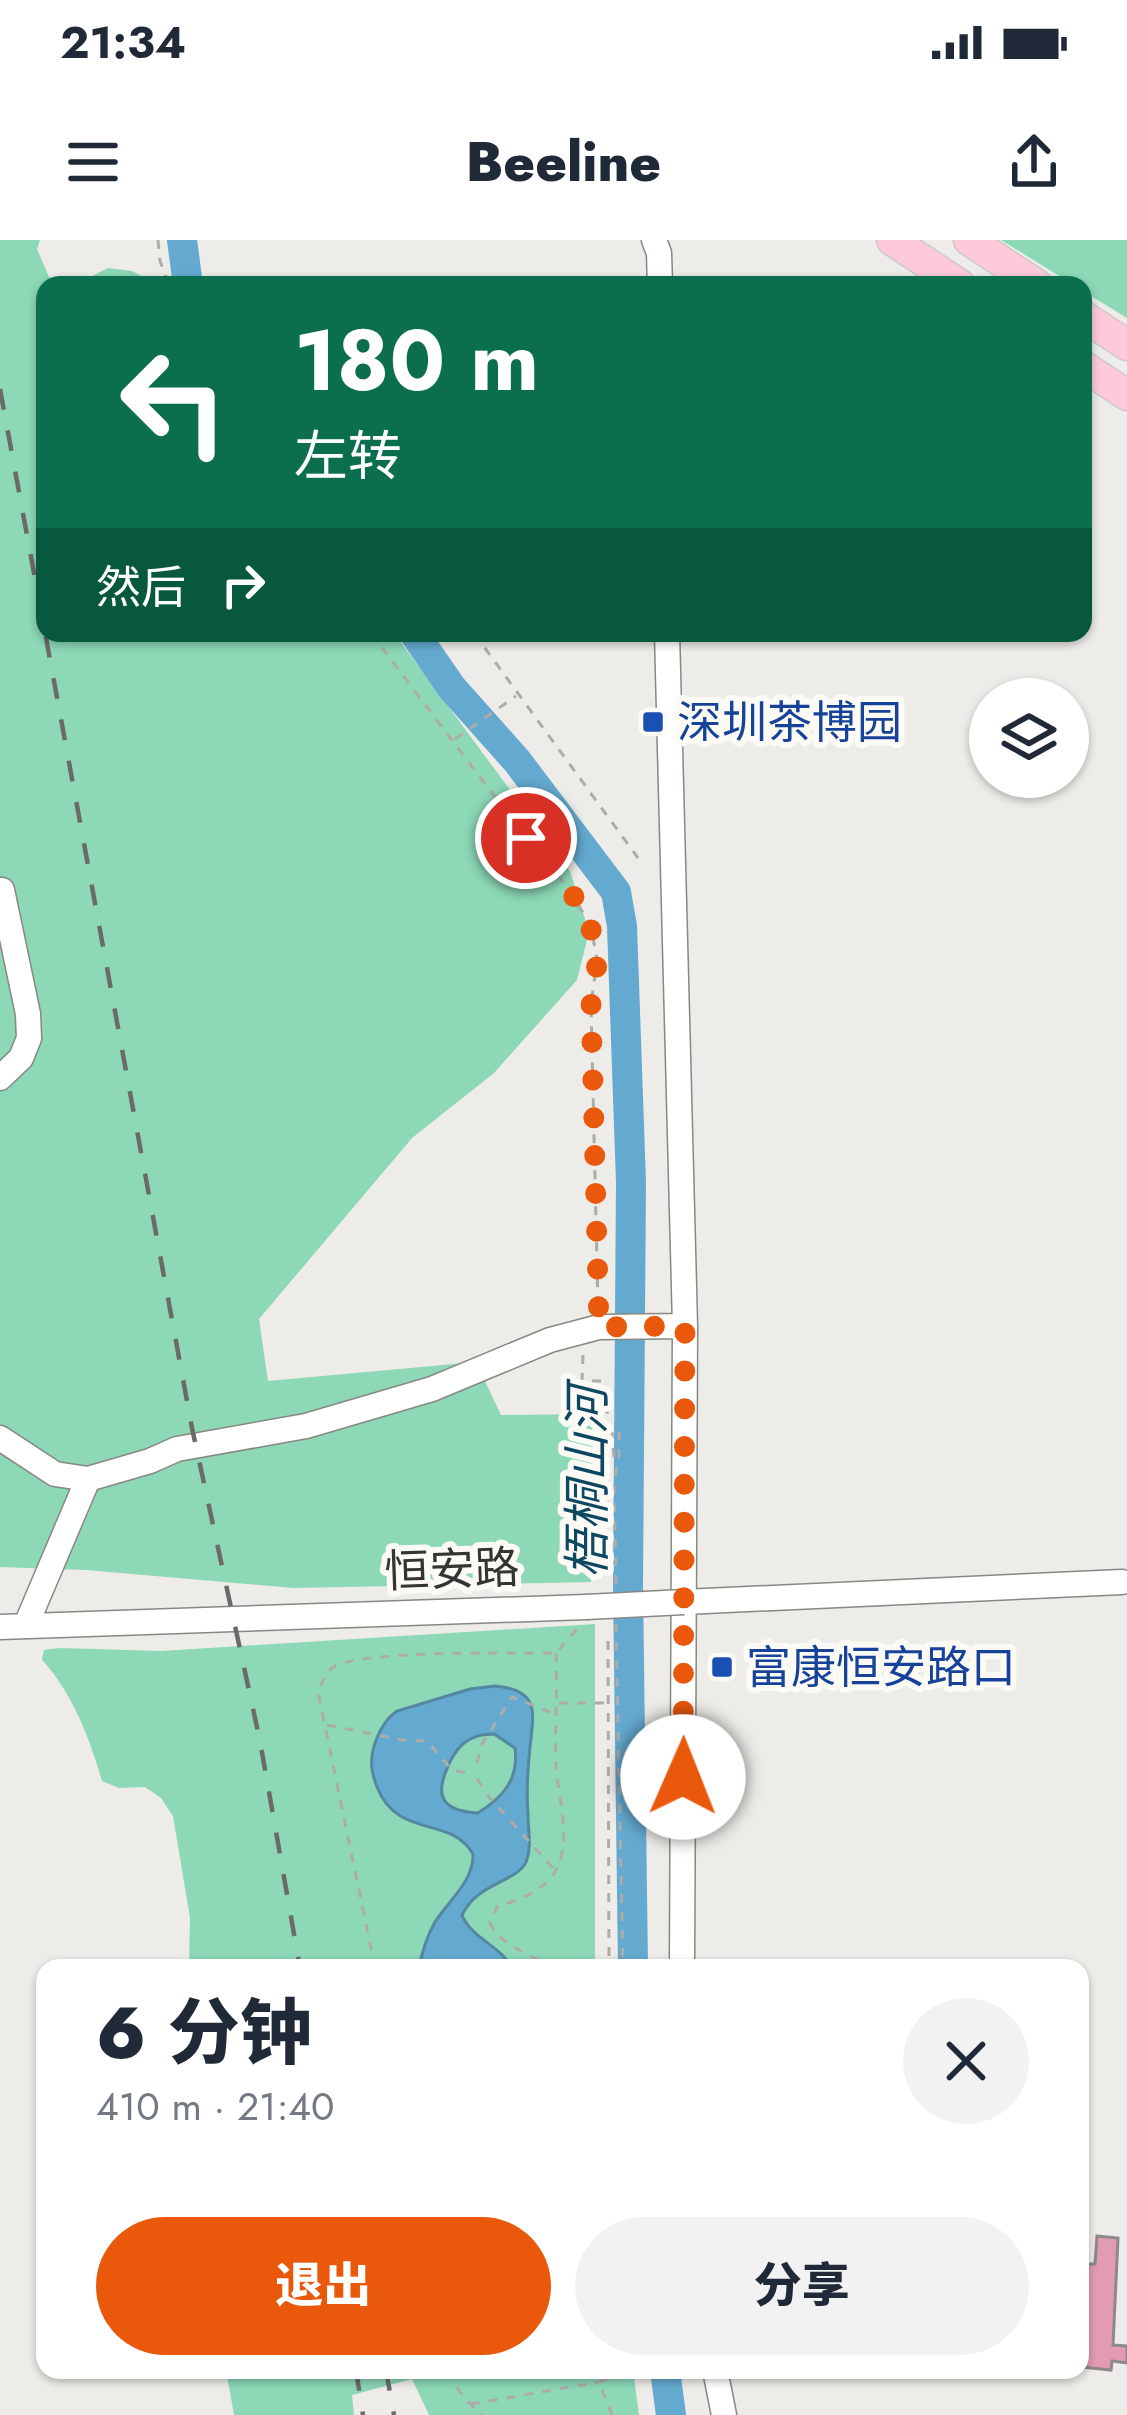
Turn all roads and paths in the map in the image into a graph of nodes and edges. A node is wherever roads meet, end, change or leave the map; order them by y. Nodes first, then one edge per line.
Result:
1 (158, 240) edge
2 (892, 240) edge
3 (969, 240) edge
4 (658, 244) edge
5 (166, 276) edge
6 (660, 276) edge
7 (946, 276) edge
8 (1023, 276) edge
9 (1092, 322) edge
10 (1127, 345) edge
11 (1092, 372) edge
12 (1127, 395) edge
13 (378, 642) edge
14 (480, 642) edge
15 (667, 642) edge
16 (518, 695) junction
17 (453, 741) junction
18 (638, 858) dead end
19 (2, 890) edge
20 (0, 1078) edge
21 (604, 1327) junction
22 (678, 1327) junction
23 (583, 1348) dead end
24 (619, 1424) dead end
25 (607, 1433) junction
26 (0, 1438) edge
27 (619, 1456) junction
28 (88, 1479) junction
29 (608, 1534) dead end
30 (1125, 1582) edge
31 (685, 1602) junction
32 (616, 1603) dead end
33 (586, 1606) junction
34 (26, 1624) junction
35 (616, 1626) dead end
36 (0, 1627) edge
37 (608, 1642) dead end
38 (556, 1653) junction
39 (615, 1673) junction
40 (609, 1676) junction
41 (557, 1703) junction
42 (609, 1703) junction
43 (557, 1715) junction
44 (325, 1725) junction
45 (477, 1762) dead end
46 (467, 1773) dead end
47 (477, 1779) dead end
48 (556, 1871) junction
49 (373, 1959) edge
50 (536, 1959) edge
51 (608, 1959) edge
52 (623, 1959) edge
53 (682, 1959) edge
54 (453, 2379) edge
55 (607, 2379) edge
56 (718, 2379) edge
57 (599, 2382) junction
58 (471, 2404) junction
59 (482, 2415) edge
60 (612, 2415) edge
61 (724, 2415) edge

1 - 5 path
2 - 7 main road
3 - 8 main road
4 - 6 street
9 - 10 main road
11 - 12 main road
13 - 17 path
14 - 16 path
15 - 22 street
16 - 17 path
16 - 18 path
17 - 21 path
19 - 20 street
21 - 22 street
21 - 28 street
22 - 31 street
23 - 25 path
24 - 27 path
25 - 27 path
25 - 29 path
26 - 28 street
27 - 32 path
28 - 34 street
30 - 31 street, 恒安路
31 - 33 street, 恒安路, bridge
31 - 53 street
33 - 34 street, 恒安路
33 - 38 path
34 - 36 street, 恒安路
35 - 39 path
37 - 40 path
38 - 41 path
38 - 44 path
39 - 40 path
39 - 52 path
40 - 42 path
41 - 42 path
41 - 43 path
42 - 51 path
43 - 45 path
43 - 48 path
44 - 46 path
44 - 49 path
47 - 48 path
48 - 50 path
54 - 58 path
55 - 57 path
56 - 61 street
57 - 58 path
57 - 60 path
58 - 59 path

